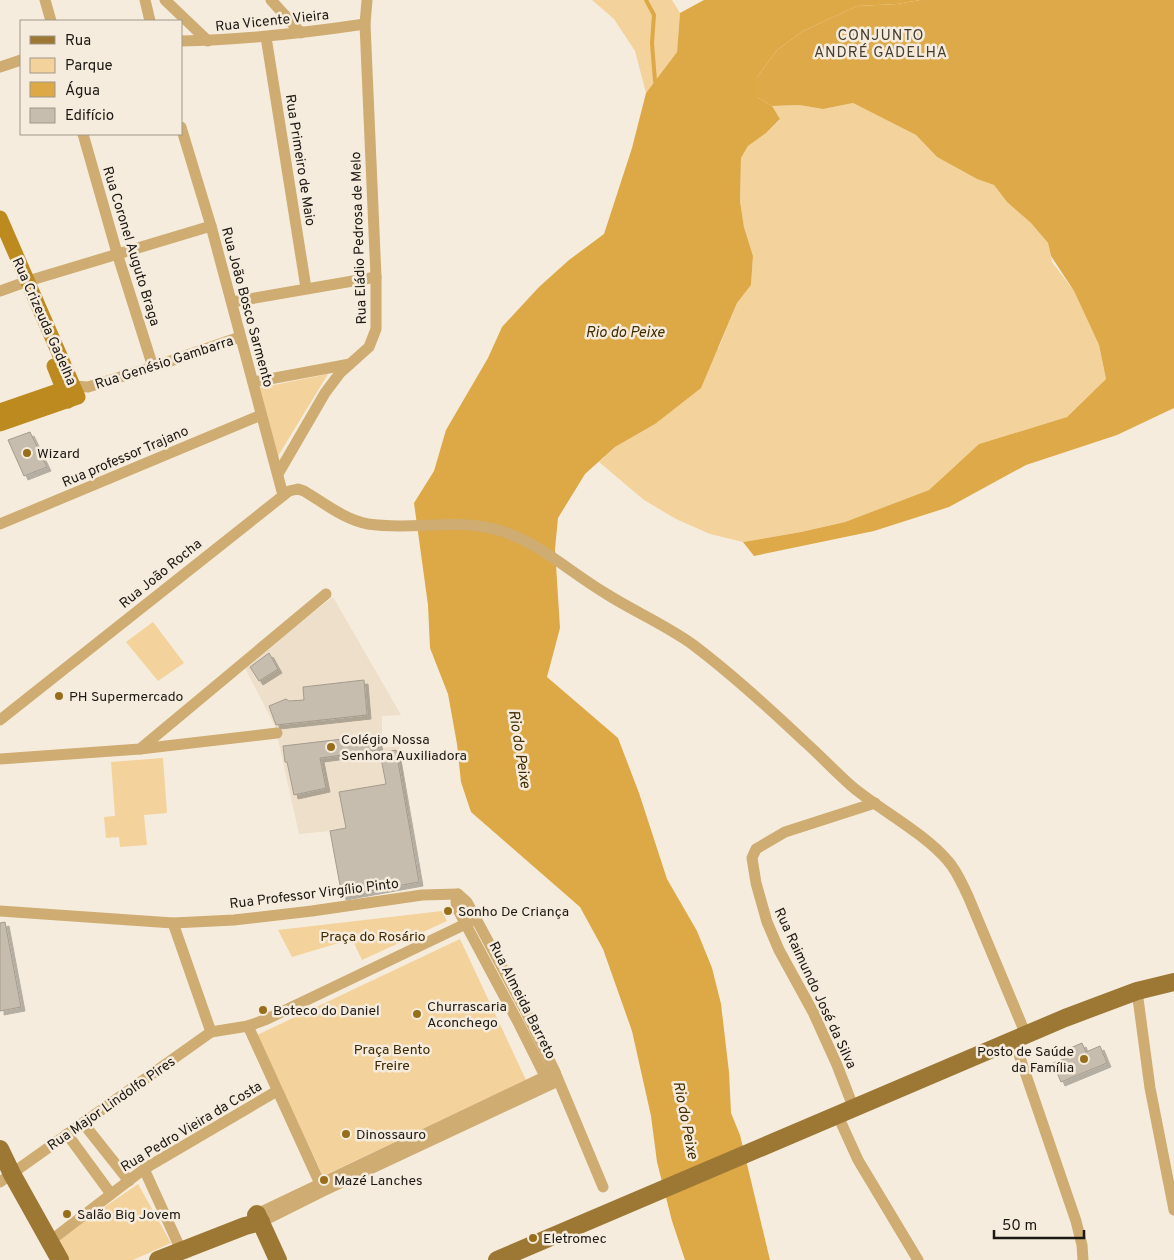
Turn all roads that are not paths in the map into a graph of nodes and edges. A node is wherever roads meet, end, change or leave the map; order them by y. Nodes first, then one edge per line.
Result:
1 (45, 0) edge
2 (145, 0) edge
3 (165, 0) edge
4 (271, 0) edge
5 (367, 0) edge
6 (51, 20) edge
7 (150, 20) edge
8 (365, 24) junction
9 (301, 33) junction
10 (266, 37) junction
11 (182, 41) edge
12 (208, 41) junction
13 (20, 60) edge
14 (0, 66) edge
15 (182, 130) edge
16 (83, 135) edge
17 (0, 218) edge
18 (211, 226) junction
19 (0, 241) edge
20 (117, 253) junction
21 (376, 277) junction
22 (24, 282) junction
23 (306, 288) junction
24 (0, 291) edge
25 (232, 302) junction
26 (240, 337) junction
27 (350, 364) junction
28 (153, 367) junction
29 (254, 382) junction
30 (74, 392) junction
31 (0, 411) edge
32 (261, 415) junction
33 (0, 424) edge
34 (278, 474) junction
35 (283, 495) junction
36 (0, 524) edge
37 (326, 594) dead end
38 (0, 720) edge
39 (277, 733) dead end
40 (140, 750) junction
41 (0, 759) edge
42 (875, 803) junction
43 (460, 898) joint
44 (0, 911) edge
45 (173, 922) junction
46 (471, 922) junction
47 (1174, 982) edge
48 (1137, 991) junction
49 (248, 1026) junction
50 (211, 1032) junction
51 (1020, 1037) junction
52 (552, 1079) junction
53 (277, 1091) junction
54 (846, 1112) junction
55 (84, 1123) junction
56 (67, 1134) junction
57 (0, 1149) edge
58 (144, 1169) junction
59 (6, 1178) edge
60 (129, 1180) junction
61 (322, 1187) junction
62 (603, 1187) dead end
63 (111, 1194) junction
64 (1174, 1210) edge
65 (254, 1221) junction
66 (50, 1241) junction
67 (182, 1250) junction
68 (60, 1260) edge
69 (158, 1260) edge
70 (278, 1260) edge
71 (497, 1260) edge
72 (918, 1260) edge
73 (1083, 1260) edge

1 - 6 street
2 - 7 street
3 - 12 street
4 - 9 street
5 - 8 street, Rua Eládio Pedrosa de Melo
8 - 9 street, Rua Vicente Vieira
8 - 21 street, Rua Eládio Pedrosa de Melo
9 - 10 street, Rua Vicente Vieira
10 - 12 street, Rua Vicente Vieira
10 - 23 street, Rua Primeiro de Maio
11 - 12 street, Rua Vicente Vieira
13 - 14 street
15 - 18 street, Rua João Bosco Sarmento
16 - 20 street, Rua Coronel Auguto Braga
17 - 22 street, Rua Crizeuda Gadelha
18 - 20 street
18 - 25 street, Rua João Bosco Sarmento
19 - 22 street, Rua Crizeuda Gadelha
20 - 22 street
20 - 28 street, Rua Coronel Auguto Braga
21 - 23 street
21 - 27 street, Rua Eládio Pedrosa de Melo
22 - 24 street
22 - 30 street, Rua Crizeuda Gadelha
23 - 25 street
25 - 26 street, Rua João Bosco Sarmento
26 - 28 street, Rua Genésio Gambarra
26 - 29 street, Rua João Bosco Sarmento
27 - 29 street
27 - 34 street, Rua Eládio Pedrosa de Melo
28 - 30 street, Rua Genésio Gambarra
29 - 32 street, Rua João Bosco Sarmento
30 - 31 street, Rua Genésio Gambarra
30 - 33 street, Rua Genésio Gambarra
32 - 34 street, Rua João Bosco Sarmento
32 - 36 street, Rua professor Trajano
34 - 35 street, Rua João Bosco Sarmento
35 - 38 street, Rua João Rocha
35 - 42 street
37 - 40 street
39 - 40 street
40 - 41 street
42 - 51 street
42 - 54 street, Rua Raimundo José da Silva
43 - 45 street, Rua Professor Virgílio Pinto
43 - 46 street, Rua Almeida Barreto
44 - 45 street, Rua Professor Virgílio Pinto
45 - 50 street
46 - 49 street
46 - 52 street, Rua Almeida Barreto
47 - 48 main road
48 - 51 main road
48 - 64 street
49 - 50 street
49 - 53 street
50 - 55 street, Rua Major Lindolfo Pires
51 - 54 main road
51 - 73 street
52 - 61 street
52 - 62 street, Rua Almeida Barreto
53 - 58 street, Rua Pedro Vieira da Costa
53 - 61 street
54 - 71 main road
54 - 72 street, Rua Raimundo José da Silva
55 - 56 street, Rua Major Lindolfo Pires
55 - 60 street
56 - 59 street, Rua Major Lindolfo Pires
56 - 63 street
57 - 59 main road
58 - 60 street, Rua Pedro Vieira da Costa
58 - 67 street
59 - 66 main road
60 - 63 street, Rua Pedro Vieira da Costa
61 - 65 street
63 - 66 street, Rua Pedro Vieira da Costa
65 - 67 main road
65 - 70 main road
66 - 68 main road
67 - 69 main road

